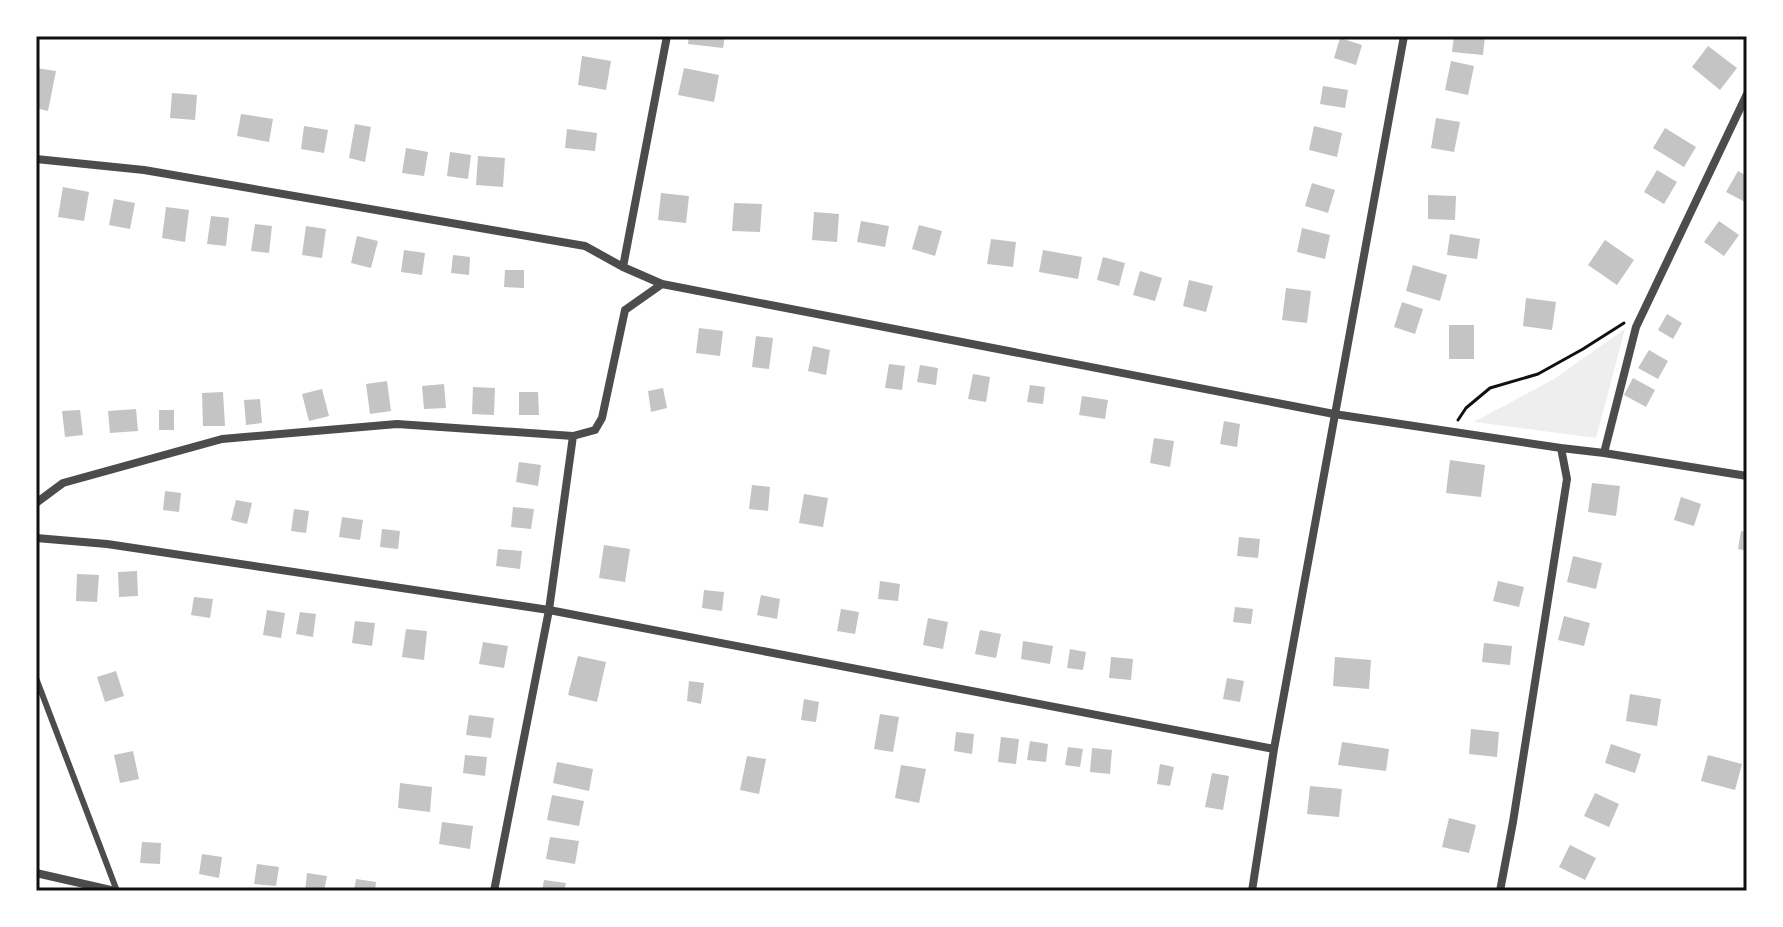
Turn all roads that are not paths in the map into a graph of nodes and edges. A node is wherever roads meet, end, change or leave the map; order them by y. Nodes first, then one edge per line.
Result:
1 (667, 36) edge
2 (1404, 36) edge
3 (1747, 94) edge
4 (36, 159) edge
5 (623, 267) junction
6 (662, 284) junction
7 (1334, 414) junction
8 (573, 436) junction
9 (1561, 448) junction
10 (1604, 453) junction
11 (1747, 476) edge
12 (36, 503) edge
13 (36, 538) edge
14 (549, 610) junction
15 (36, 678) edge
16 (1274, 749) junction
17 (36, 873) edge
18 (116, 891) edge
19 (494, 891) edge
20 (1252, 891) edge
21 (1500, 891) edge

1 - 5 street
2 - 7 street
3 - 10 street
4 - 5 street
5 - 6 street
6 - 7 street
6 - 8 street
7 - 9 street
7 - 16 street
8 - 12 street
8 - 14 street
9 - 10 street
9 - 21 street
10 - 11 street
13 - 14 street
14 - 16 street
14 - 19 street
15 - 18 lane
16 - 20 street
17 - 18 street

